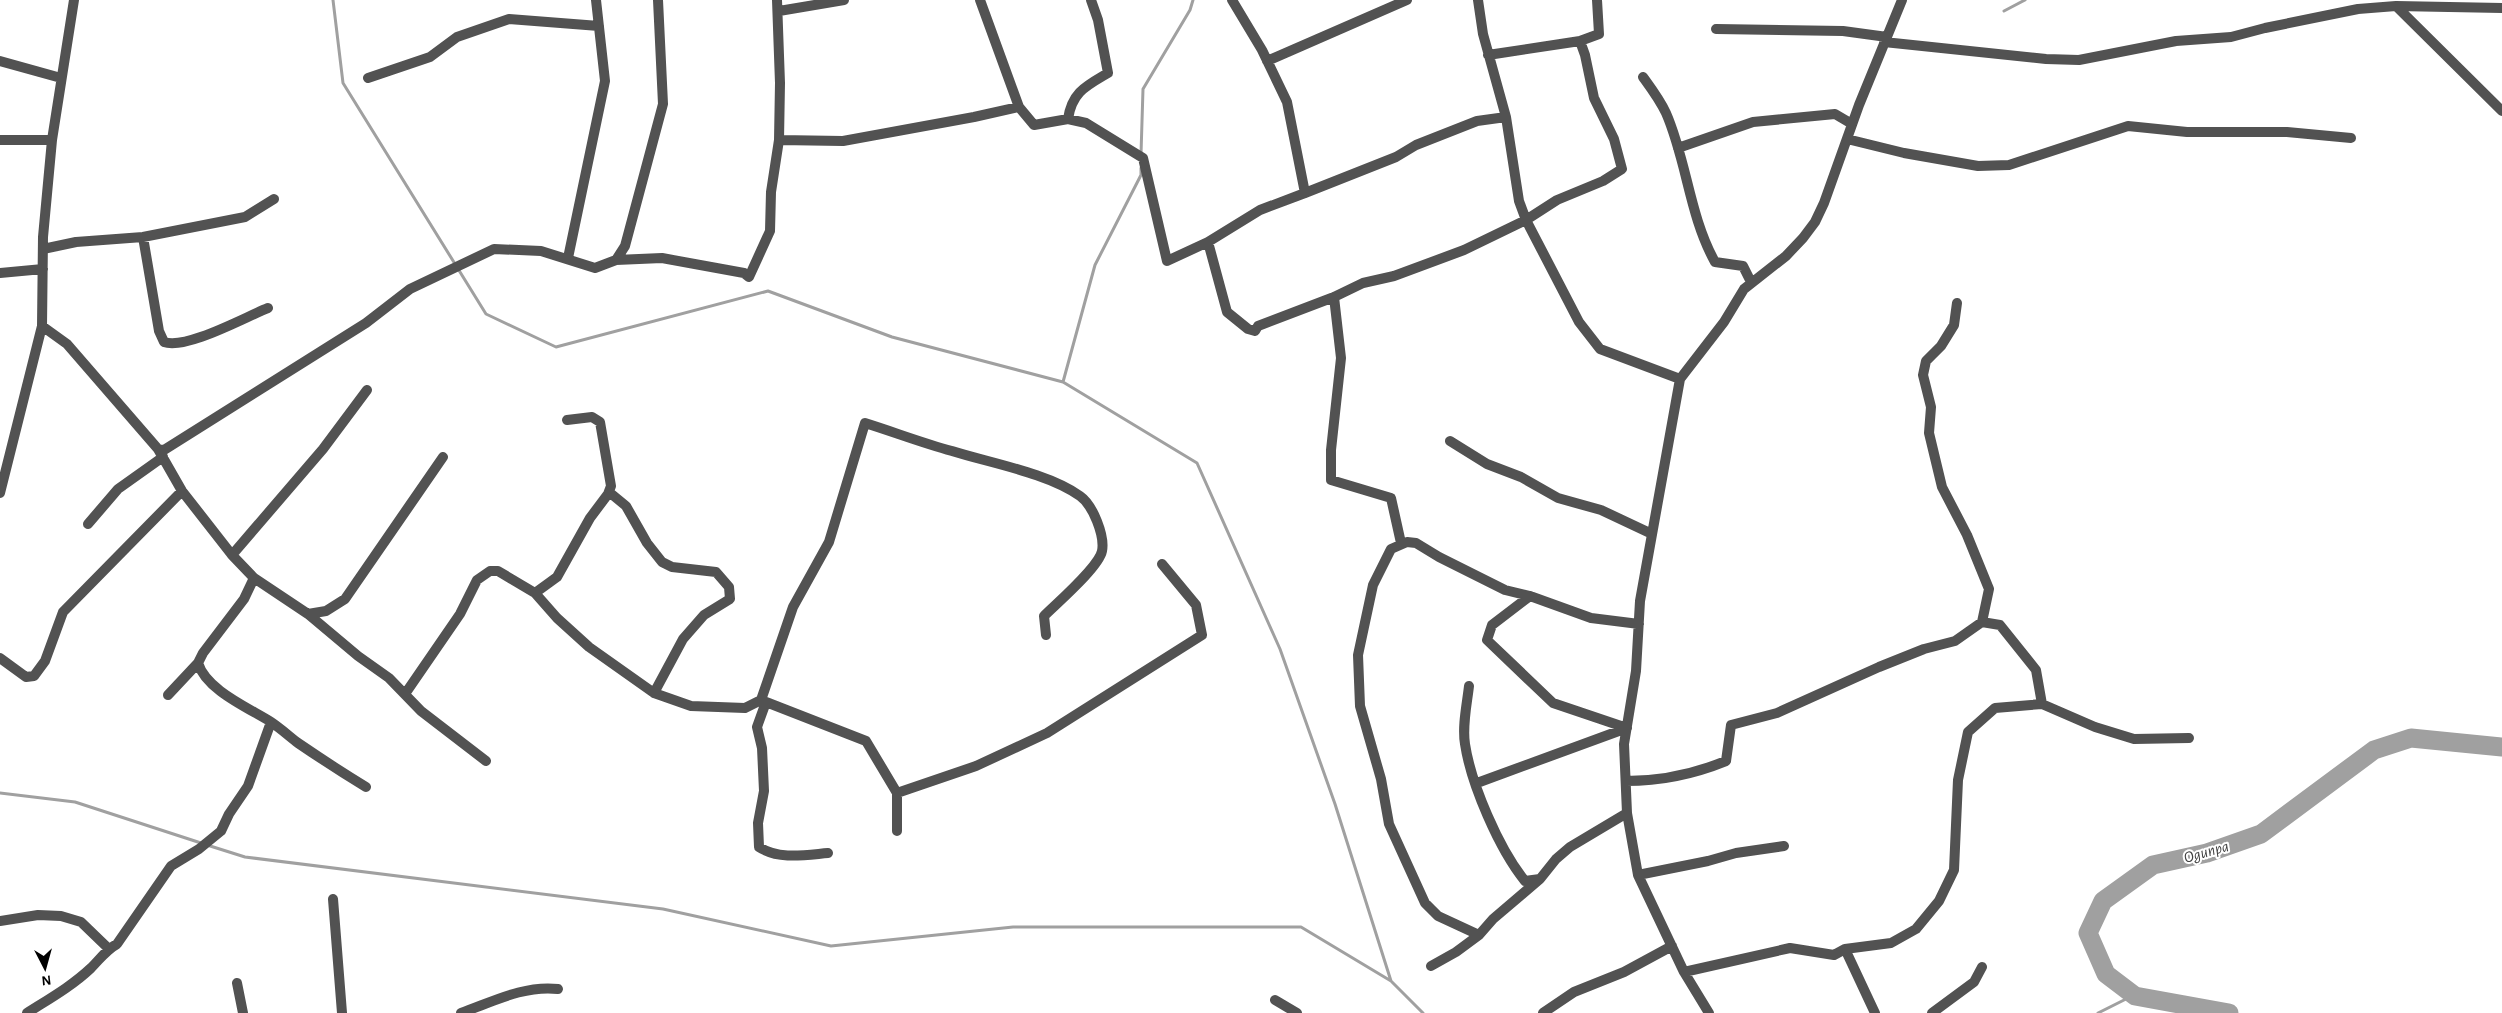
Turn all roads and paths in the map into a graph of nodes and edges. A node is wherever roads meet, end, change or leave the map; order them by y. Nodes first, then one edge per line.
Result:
1 (74, 0) edge
2 (596, 0) edge
3 (658, 0) edge
4 (777, 0) edge
5 (844, 0) edge
6 (980, 0) edge
7 (1091, 0) edge
8 (1232, 0) edge
9 (1407, 0) edge
10 (1478, 0) edge
11 (1597, 0) edge
12 (1902, 0) edge
13 (2402, 4) edge
14 (2502, 8) edge
15 (778, 11) junction
16 (599, 26) junction
17 (1716, 29) dead end
18 (1886, 39) junction
19 (1580, 41) junction
20 (1488, 55) junction
21 (0, 61) edge
22 (1267, 61) junction
23 (1643, 77) dead end
24 (61, 78) junction
25 (368, 78) dead end
26 (1019, 107) junction
27 (2502, 111) edge
28 (1506, 117) junction
29 (1068, 119) junction
30 (1852, 124) junction
31 (2351, 138) dead end
32 (1847, 139) junction
33 (0, 140) edge
34 (52, 140) junction
35 (779, 140) junction
36 (1678, 148) junction
37 (1305, 193) junction
38 (274, 199) dead end
39 (1526, 220) junction
40 (143, 237) junction
41 (1208, 242) junction
42 (43, 249) junction
43 (568, 258) junction
44 (616, 260) junction
45 (43, 269) junction
46 (0, 274) edge
47 (1751, 282) junction
48 (1334, 297) junction
49 (1957, 303) dead end
50 (268, 308) dead end
51 (42, 326) junction
52 (1680, 379) junction
53 (367, 390) dead end
54 (567, 420) dead end
55 (1450, 440) dead end
56 (160, 453) junction
57 (443, 457) dead end
58 (1, 489) edge
59 (182, 491) junction
60 (609, 492) junction
61 (88, 524) dead end
62 (1652, 534) junction
63 (1401, 543) junction
64 (232, 554) junction
65 (1162, 564) dead end
66 (254, 578) junction
67 (535, 594) junction
68 (1530, 596) junction
69 (308, 614) junction
70 (1982, 622) junction
71 (1639, 624) junction
72 (1046, 635) dead end
73 (0, 658) edge
74 (198, 663) junction
75 (1468, 686) dead end
76 (654, 693) junction
77 (406, 694) junction
78 (168, 695) dead end
79 (764, 701) junction
80 (2042, 704) junction
81 (271, 722) junction
82 (1627, 728) junction
83 (2189, 738) dead end
84 (486, 761) dead end
85 (1626, 781) junction
86 (1477, 783) junction
87 (366, 787) dead end
88 (897, 794) junction
89 (1627, 814) junction
90 (897, 831) dead end
91 (1784, 846) dead end
92 (828, 853) dead end
93 (1638, 875) junction
94 (1540, 879) junction
95 (333, 899) dead end
96 (0, 921) edge
97 (1479, 934) junction
98 (1672, 946) junction
99 (109, 949) junction
100 (1845, 949) junction
101 (1431, 966) dead end
102 (1982, 967) dead end
103 (1684, 972) junction
104 (237, 983) dead end
105 (558, 989) dead end
106 (1275, 1000) dead end
107 (27, 1013) edge
108 (243, 1013) edge
109 (342, 1013) edge
110 (460, 1013) edge
111 (1297, 1013) edge
112 (1543, 1013) edge
113 (1709, 1013) edge
114 (1875, 1013) edge
115 (1932, 1013) edge

1 - 24 street
2 - 16 street
3 - 44 street
4 - 15 street
5 - 15 street
6 - 26 street
7 - 29 street
8 - 22 street
9 - 22 street
10 - 20 street
11 - 19 street
12 - 18 street
13 - 14 street
13 - 18 street
13 - 27 street
15 - 35 street
16 - 25 street
16 - 43 street
17 - 18 street
18 - 30 street
19 - 20 street
19 - 39 street
20 - 28 street
21 - 24 street
22 - 37 street
23 - 36 street
24 - 34 street
26 - 29 street
26 - 35 street
28 - 37 street
28 - 39 street
29 - 41 street
30 - 32 street
30 - 36 street
31 - 32 street
32 - 47 street
33 - 34 street
34 - 42 street
35 - 44 street
36 - 47 street
37 - 41 street
38 - 40 street
39 - 48 street
39 - 52 street
40 - 42 street
40 - 50 street
41 - 48 street
42 - 45 street
43 - 44 street
43 - 56 street
45 - 46 street
45 - 51 street
47 - 52 street
48 - 63 street
49 - 70 street
51 - 56 street
51 - 58 street
52 - 62 street
53 - 64 street
54 - 60 street
55 - 62 street
56 - 59 street
56 - 61 street
57 - 69 street
59 - 64 street
59 - 73 street
60 - 67 street
60 - 76 street
62 - 71 street
63 - 68 street
63 - 97 street
64 - 66 street
65 - 88 street
66 - 69 street
66 - 74 street
67 - 76 street
67 - 77 street
68 - 71 street
68 - 82 street
69 - 77 street
70 - 80 street
70 - 85 street
71 - 82 street
72 - 79 street
74 - 78 street
74 - 81 street
75 - 86 street
76 - 79 street
77 - 84 street
79 - 88 street
79 - 92 street
80 - 83 street
80 - 100 street
81 - 87 street
81 - 99 street
82 - 85 street
82 - 86 street
85 - 89 street
86 - 94 street
88 - 90 street
89 - 93 street
89 - 94 street
91 - 93 street
93 - 98 street
94 - 97 street
95 - 109 street
96 - 99 street
97 - 101 street
98 - 103 street
98 - 112 street
99 - 107 street
100 - 103 street
100 - 114 street
102 - 115 street
103 - 113 street
104 - 108 street
105 - 110 street
106 - 111 street

